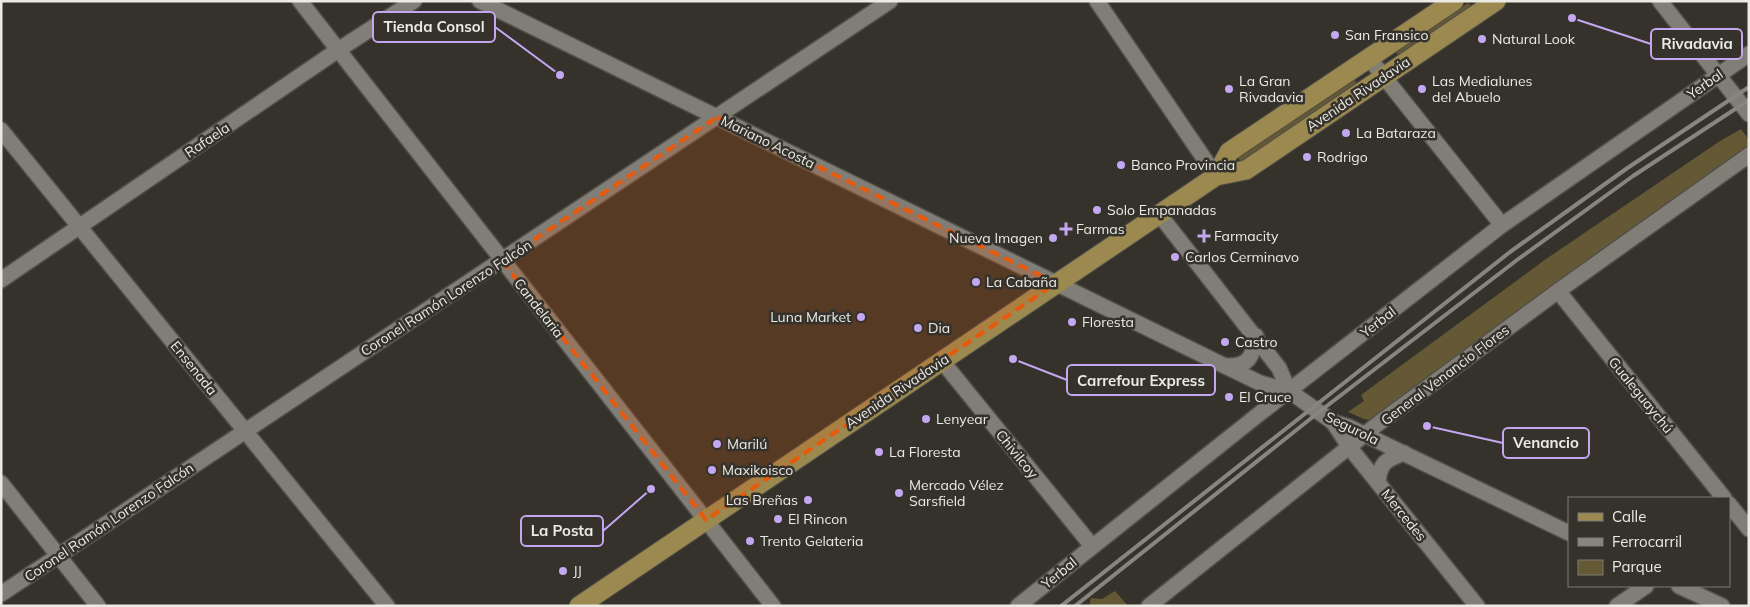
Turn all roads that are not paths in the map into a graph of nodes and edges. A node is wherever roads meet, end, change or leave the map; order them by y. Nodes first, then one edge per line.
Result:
1 (300, 1) edge
2 (414, 1) edge
3 (480, 1) edge
4 (890, 1) edge
5 (1097, 1) edge
6 (1454, 1) edge
7 (1496, 1) edge
8 (1660, 1) edge
9 (338, 50) junction
10 (1749, 54) edge
11 (1369, 58) junction
12 (1717, 75) junction
13 (1384, 77) junction
14 (1749, 114) edge
15 (717, 118) junction
16 (1, 130) edge
17 (1749, 155) edge
18 (1216, 176) junction
19 (1159, 214) junction
20 (1502, 225) junction
21 (79, 227) junction
22 (502, 261) junction
23 (1, 280) edge
24 (1056, 283) junction
25 (1558, 291) junction
26 (1256, 336) junction
27 (942, 361) junction
28 (1224, 366) junction
29 (1289, 391) junction
30 (1333, 422) junction
31 (245, 431) junction
32 (1366, 435) junction
33 (1350, 448) junction
34 (1404, 453) junction
35 (1378, 482) junction
36 (1, 483) edge
37 (1723, 497) edge
38 (1730, 505) edge
39 (706, 520) junction
40 (1742, 522) edge
41 (1568, 533) edge
42 (1092, 546) junction
43 (58, 556) junction
44 (1645, 587) edge
45 (1681, 587) edge
46 (1, 594) edge
47 (98, 606) edge
48 (387, 606) edge
49 (579, 606) edge
50 (773, 606) edge
51 (1018, 606) edge
52 (1149, 606) edge
53 (1477, 606) edge
54 (1618, 606) edge
55 (1722, 606) edge

1 - 9 street, Candelaria
2 - 9 street, Rafaela
3 - 15 street, Mariano Acosta
4 - 15 street, Coronel Ramón Lorenzo Falcón
5 - 18 street
6 - 11 main road, Avenida Rivadavia
7 - 13 main road, Avenida Rivadavia
8 - 12 street
9 - 21 street, Rafaela
9 - 22 street, Candelaria
10 - 12 street, Yerbal
11 - 13 street
11 - 18 main road, Avenida Rivadavia
12 - 14 street
12 - 20 street, Yerbal
13 - 18 main road, Avenida Rivadavia
13 - 20 street
15 - 22 street, Coronel Ramón Lorenzo Falcón
15 - 24 street, Mariano Acosta
16 - 21 street, Ensenada
17 - 25 street, General Venancio Flores
18 - 19 main road, Avenida Rivadavia
19 - 24 main road, Avenida Rivadavia
19 - 26 street
20 - 29 street, Yerbal
21 - 23 street, Rafaela
21 - 31 street, Ensenada
22 - 31 street, Coronel Ramón Lorenzo Falcón
22 - 39 street, Candelaria
24 - 27 main road, Avenida Rivadavia
24 - 28 street, Segurola
25 - 32 street, General Venancio Flores
25 - 37 street, Gualeguaychú
26 - 28 street
26 - 29 street
27 - 39 main road, Avenida Rivadavia
27 - 42 street, Chivilcoy
28 - 29 street, Segurola
29 - 30 street, Segurola
29 - 42 street, Yerbal
30 - 32 street, Segurola
30 - 33 street, Mercedes
31 - 43 street, Coronel Ramón Lorenzo Falcón
31 - 48 street, Ensenada
32 - 33 street, General Venancio Flores
32 - 34 street, Segurola
33 - 35 street, Mercedes
33 - 52 street, General Venancio Flores
34 - 35 street
34 - 41 street, Segurola
35 - 53 street, Mercedes
36 - 43 street
38 - 40 street
39 - 49 main road, Avenida Rivadavia
39 - 50 street, Candelaria
42 - 51 street, Yerbal
43 - 46 street, Coronel Ramón Lorenzo Falcón
43 - 47 street
44 - 54 street
45 - 55 street

